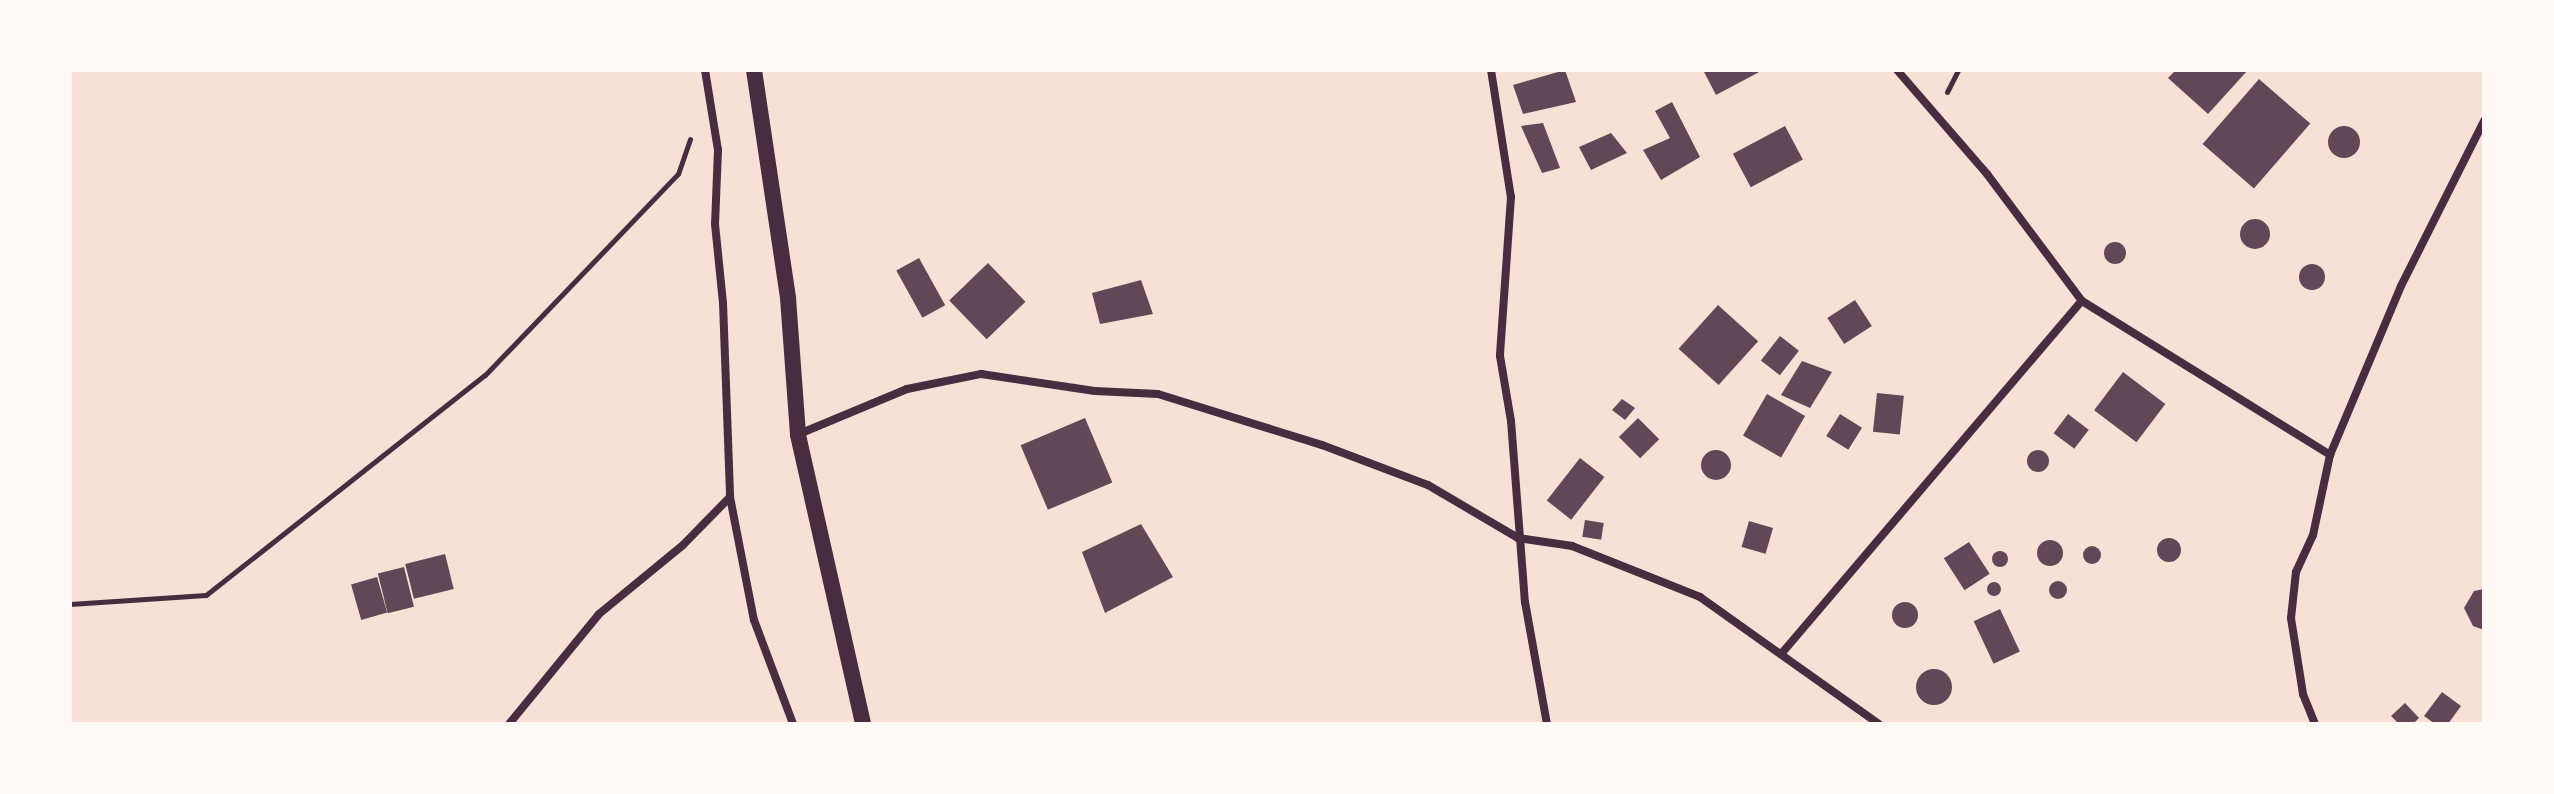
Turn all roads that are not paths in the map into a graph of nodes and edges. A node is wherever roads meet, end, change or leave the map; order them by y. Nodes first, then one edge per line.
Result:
1 (705, 70) edge
2 (754, 70) edge
3 (1491, 70) edge
4 (1897, 70) edge
5 (2484, 121) edge
6 (2082, 301) junction
7 (798, 435) junction
8 (2330, 455) junction
9 (730, 497) junction
10 (1518, 538) junction
11 (1782, 653) junction
12 (509, 724) edge
13 (793, 724) edge
14 (863, 724) edge
15 (1547, 724) edge
16 (1879, 724) edge
17 (2315, 724) edge

1 - 9 street
2 - 7 main road
3 - 10 street
4 - 6 street
5 - 8 street
6 - 8 street
6 - 11 street
7 - 10 street
7 - 14 main road
8 - 17 street
9 - 12 street
9 - 13 street
10 - 11 street
10 - 15 street
11 - 16 street

